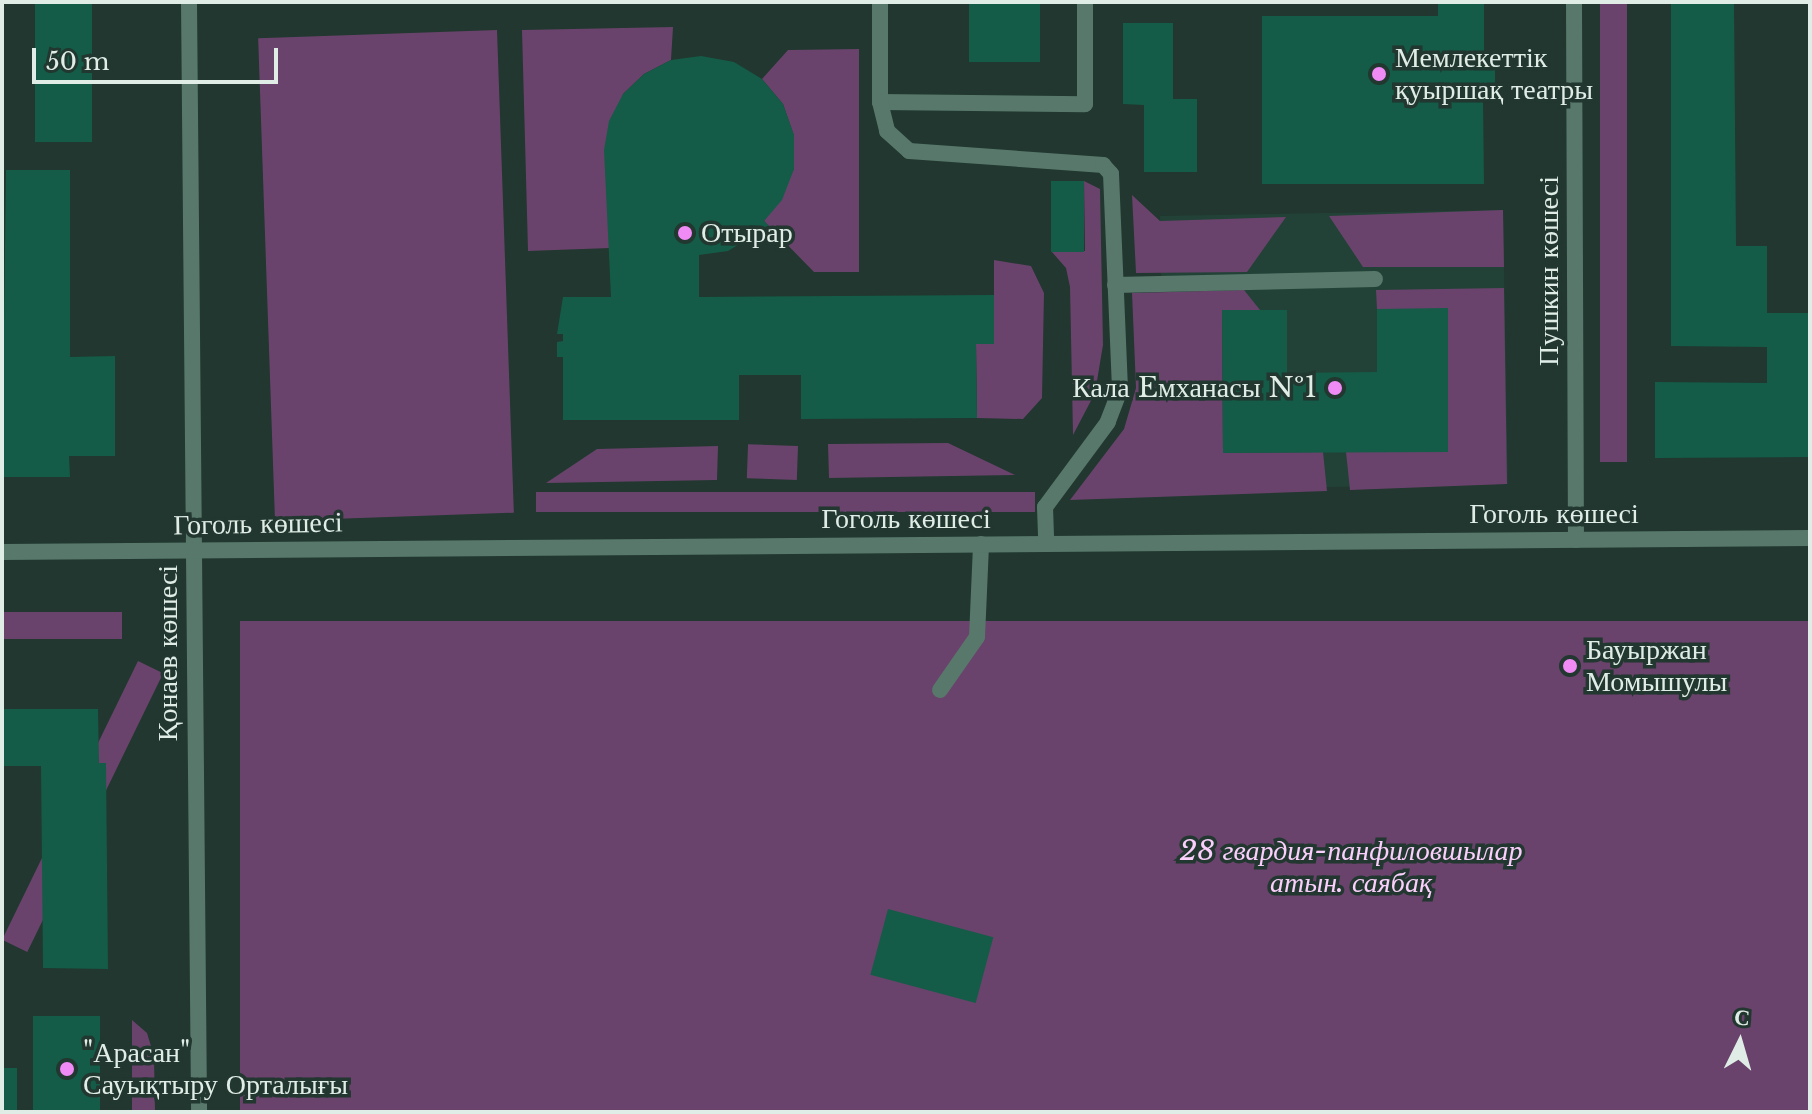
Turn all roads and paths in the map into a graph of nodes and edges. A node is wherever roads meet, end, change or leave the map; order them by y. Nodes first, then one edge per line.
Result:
1 (189, 2) edge
2 (880, 2) edge
3 (1574, 2) edge
4 (1085, 3) edge
5 (880, 102) junction
6 (1375, 279) dead end
7 (1115, 285) junction
8 (1810, 538) edge
9 (1576, 540) junction
10 (981, 544) junction
11 (1046, 544) junction
12 (194, 551) junction
13 (2, 552) edge
14 (940, 690) dead end
15 (199, 1112) edge

1 - 12 street, Қонаев көшесі
2 - 5 street
3 - 9 street, Пушкин көшесі
4 - 5 street
5 - 7 street
6 - 7 street
7 - 11 street
8 - 9 street, Гоголь көшесі
9 - 11 street, Гоголь көшесі
10 - 11 street, Гоголь көшесі
10 - 12 street, Гоголь көшесі
10 - 14 street
12 - 13 street, Гоголь көшесі
12 - 15 street, Қонаев көшесі

